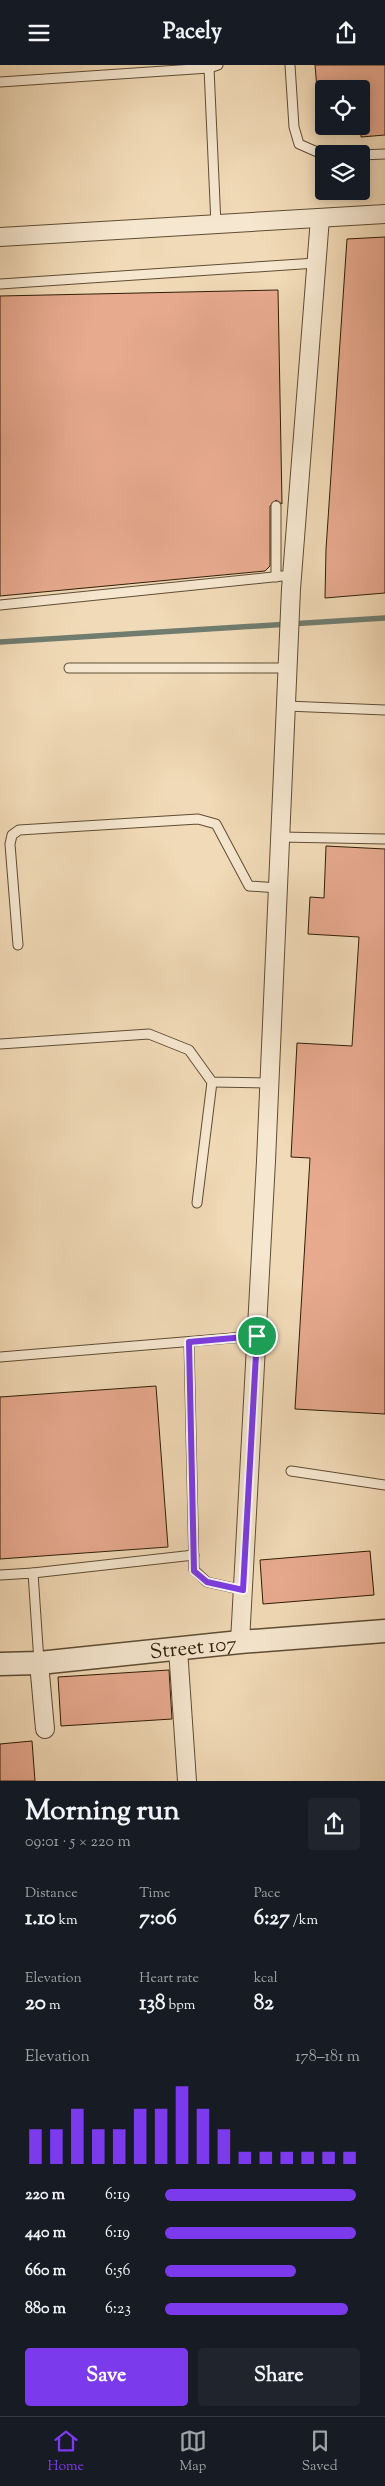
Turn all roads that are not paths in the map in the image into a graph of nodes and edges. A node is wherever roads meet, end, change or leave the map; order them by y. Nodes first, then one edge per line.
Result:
1 (290, 65) edge
2 (214, 66) edge
3 (0, 82) edge
4 (315, 151) edge
5 (385, 154) edge
6 (370, 155) edge
7 (385, 214) edge
8 (320, 218) junction
9 (216, 225) junction
10 (0, 237) edge
11 (316, 263) junction
12 (0, 284) edge
13 (276, 506) dead end
14 (287, 581) junction
15 (0, 605) edge
16 (288, 662) junction
17 (69, 668) dead end
18 (286, 706) junction
19 (385, 710) edge
20 (280, 837) junction
21 (385, 839) edge
22 (278, 888) junction
23 (18, 945) dead end
24 (0, 1044) edge
25 (212, 1082) junction
26 (270, 1083) junction
27 (197, 1203) dead end
28 (257, 1336) junction
29 (189, 1342) junction
30 (0, 1357) edge
31 (291, 1471) dead end
32 (385, 1485) edge
33 (194, 1555) junction
34 (33, 1573) junction
35 (0, 1575) edge
36 (243, 1590) junction
37 (385, 1631) edge
38 (240, 1642) junction
39 (178, 1649) junction
40 (39, 1663) junction
41 (0, 1664) edge
42 (44, 1729) dead end
43 (188, 1781) edge

1 - 4 lane
2 - 3 lane
2 - 9 lane
5 - 6 lane
7 - 8 street
8 - 9 street
8 - 11 street
9 - 10 street
11 - 12 lane
11 - 14 street
13 - 14 lane
14 - 15 lane
14 - 16 street
16 - 17 lane
16 - 18 street
18 - 19 lane
18 - 20 street
20 - 21 lane
20 - 22 street
22 - 23 lane
22 - 26 street
24 - 25 lane
25 - 26 lane
25 - 27 lane
26 - 28 street
28 - 29 lane
28 - 36 street
29 - 30 lane
29 - 33 lane
31 - 32 lane
33 - 34 lane
33 - 36 lane
34 - 35 lane
34 - 40 lane
36 - 38 street
37 - 38 street, Street 107
38 - 39 street, Street 107
39 - 40 street, Street 107
39 - 43 street
40 - 41 street, Street 107
40 - 42 street

